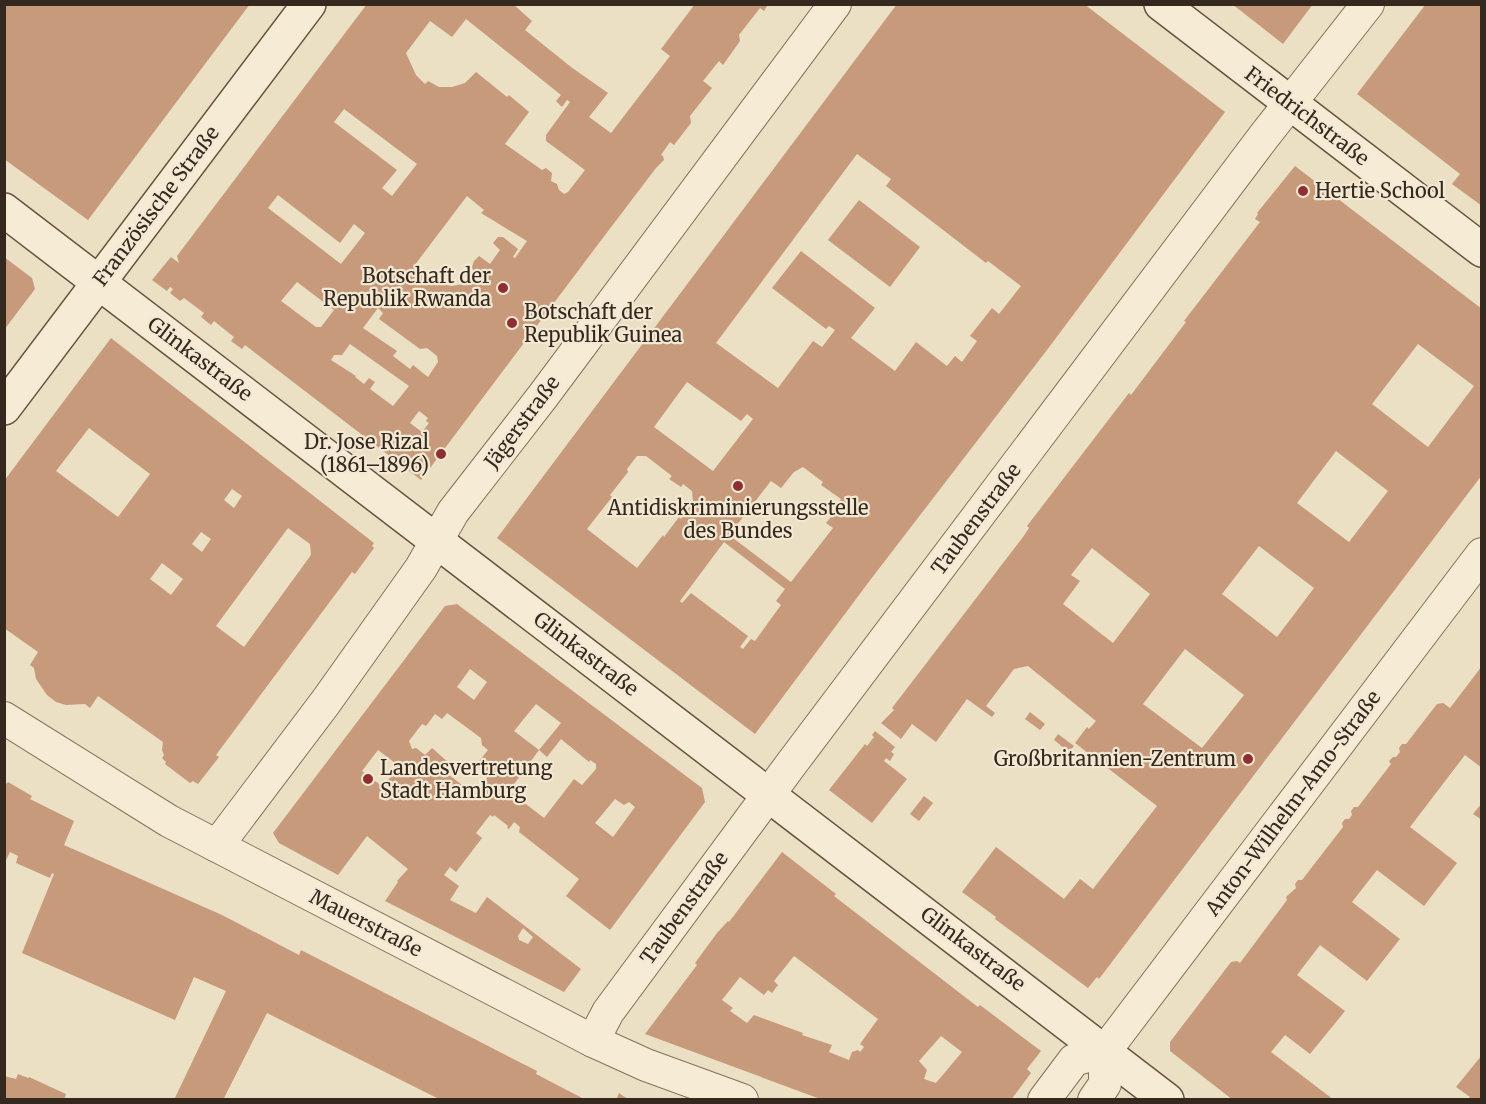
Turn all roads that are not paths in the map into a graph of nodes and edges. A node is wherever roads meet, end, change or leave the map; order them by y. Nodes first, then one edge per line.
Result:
1 (309, 4) edge
2 (835, 4) edge
3 (1161, 4) edge
4 (1368, 4) edge
5 (1291, 104) junction
6 (4, 210) edge
7 (1482, 250) edge
8 (99, 281) junction
9 (4, 408) edge
10 (437, 540) junction
11 (1482, 554) edge
12 (4, 718) edge
13 (769, 794) junction
14 (217, 846) junction
15 (593, 1041) junction
16 (1105, 1051) junction
17 (742, 1100) edge
18 (1044, 1100) edge
19 (1094, 1100) edge
20 (1167, 1100) edge

1 - 8 street, Französische Straße
2 - 10 street, Jägerstraße
3 - 5 street, Friedrichstraße
4 - 5 street, Taubenstraße
5 - 7 street, Friedrichstraße
5 - 13 street, Taubenstraße
6 - 8 street, Glinkastraße
8 - 9 street, Französische Straße
8 - 10 street, Glinkastraße
10 - 13 street, Glinkastraße
10 - 14 street, Jägerstraße
11 - 16 street, Anton-Wilhelm-Amo-Straße
12 - 14 street, Mauerstraße
13 - 15 street, Taubenstraße
13 - 16 street, Glinkastraße
14 - 15 street, Mauerstraße
15 - 17 street, Mauerstraße
16 - 18 street
16 - 19 street
16 - 20 street, Glinkastraße

